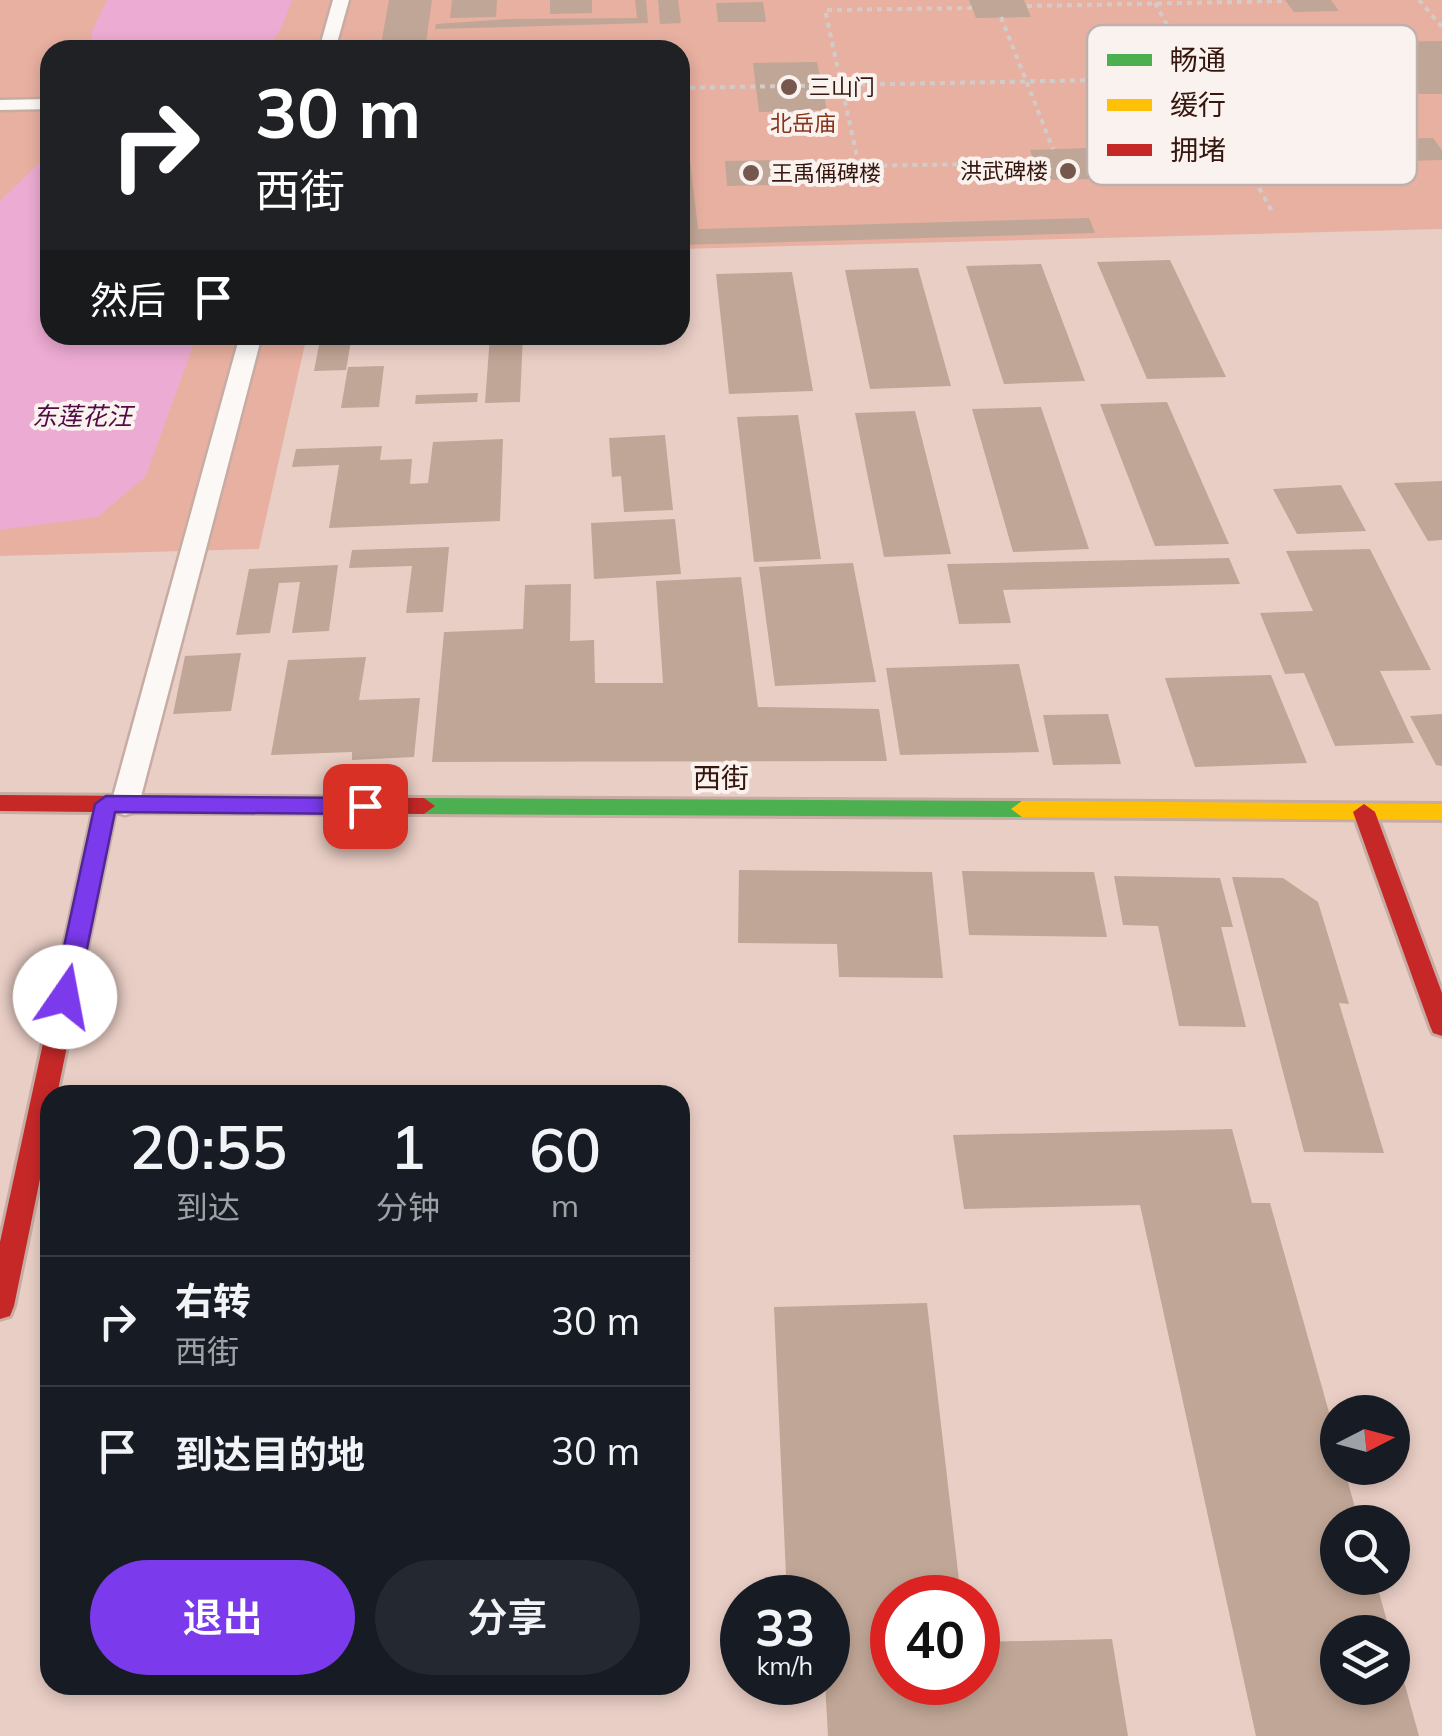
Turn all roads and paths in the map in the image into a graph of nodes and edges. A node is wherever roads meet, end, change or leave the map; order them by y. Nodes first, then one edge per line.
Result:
1 (341, 0) edge
2 (1419, 0) edge
3 (1286, 1) edge
4 (1154, 2) edge
5 (1026, 6) dead end
6 (972, 8) dead end
7 (1001, 18) dead end
8 (1167, 25) edge
9 (1442, 27) edge
10 (330, 40) edge
11 (1087, 80) edge
12 (1027, 81) junction
13 (842, 85) junction
14 (690, 88) edge
15 (40, 104) edge
16 (0, 105) edge
17 (1053, 149) dead end
18 (1035, 162) dead end
19 (1257, 185) edge
20 (1272, 212) dead end
21 (248, 345) edge
22 (0, 803) edge
23 (115, 804) junction
24 (1364, 812) junction
25 (1442, 812) edge
26 (1442, 1026) edge
27 (51, 1085) edge
28 (40, 1131) edge
29 (0, 1306) edge

1 - 10 lane
2 - 9 path
3 - 4 path
4 - 5 path
4 - 8 path
6 - 13 path
7 - 12 path
11 - 12 path
12 - 13 path
12 - 17 path
13 - 14 path
13 - 18 path
15 - 16 lane
19 - 20 path
21 - 23 lane
22 - 23 street, 西街
23 - 24 street, 西街
23 - 27 street
24 - 25 street, 西街
24 - 26 street
28 - 29 street

